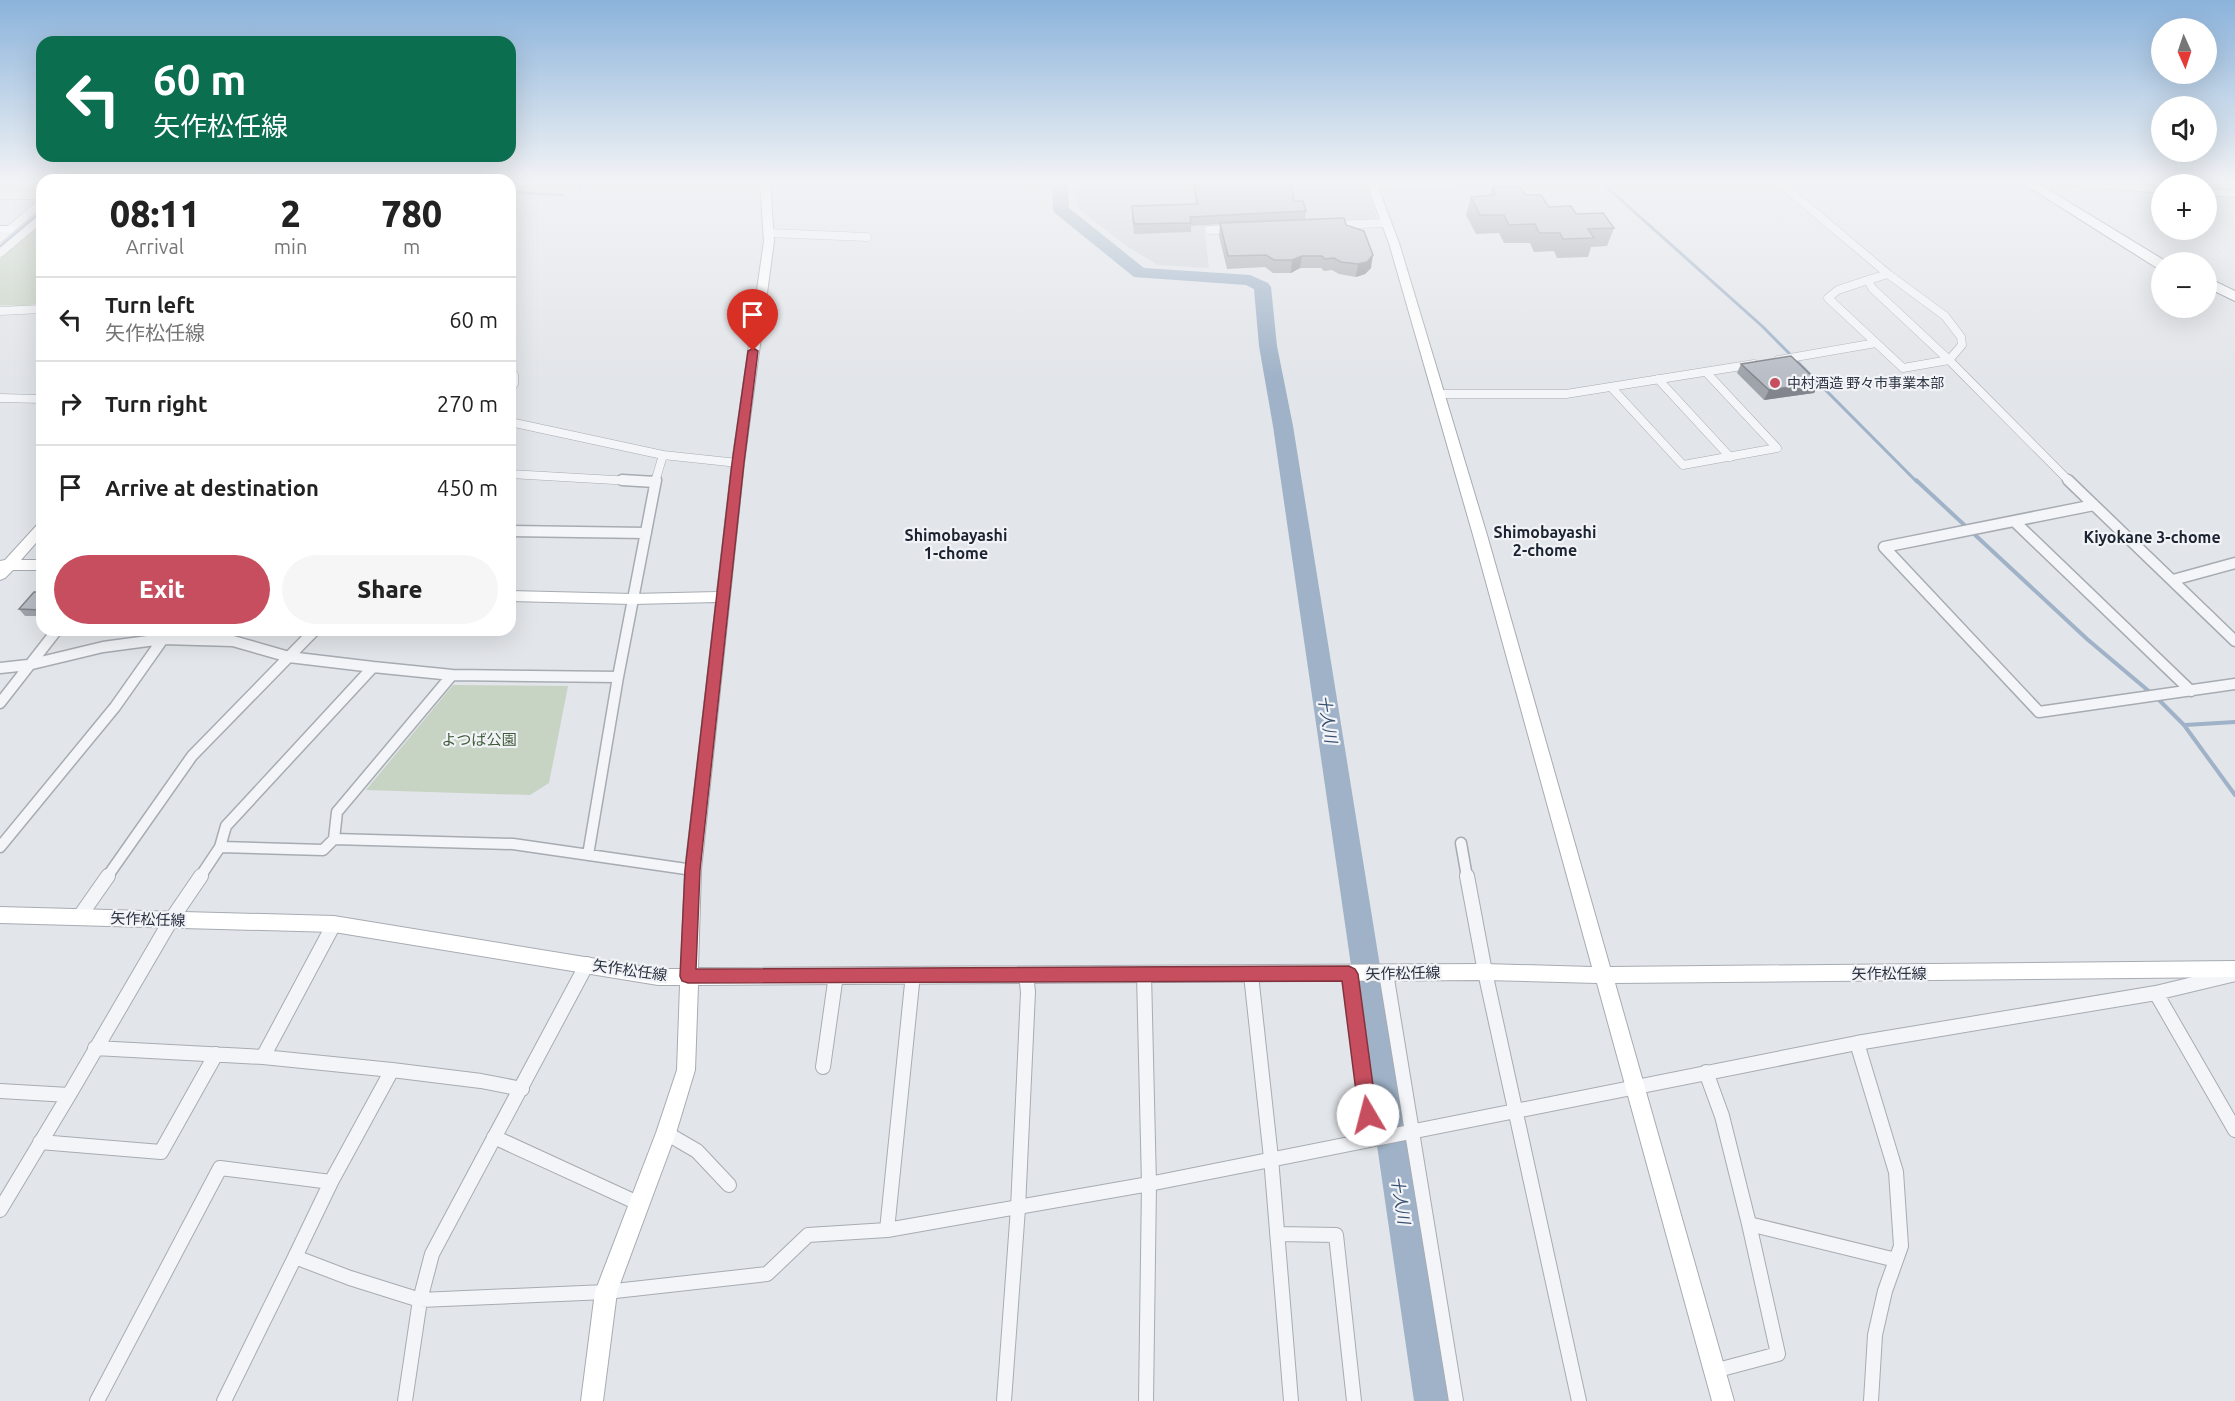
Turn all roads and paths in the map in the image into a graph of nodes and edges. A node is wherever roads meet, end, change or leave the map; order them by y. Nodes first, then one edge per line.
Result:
1 (767, 247) edge
2 (1393, 247) edge
3 (1857, 247) edge
4 (2133, 247) edge
5 (2151, 258) edge
6 (1888, 273) junction
7 (1868, 280) junction
8 (2217, 287) edge
9 (2217, 297) edge
10 (2235, 297) edge
11 (2235, 306) edge
12 (36, 309) edge
13 (0, 311) edge
14 (1876, 343) junction
15 (1949, 360) junction
16 (1706, 372) junction
17 (1658, 379) junction
18 (1611, 387) junction
19 (1438, 393) junction
20 (0, 398) edge
21 (36, 399) edge
22 (516, 423) edge
23 (663, 455) junction
24 (1730, 457) junction
25 (738, 463) junction
26 (516, 474) edge
27 (655, 482) junction
28 (2094, 505) junction
29 (2014, 521) junction
30 (516, 531) edge
31 (646, 533) junction
32 (36, 534) edge
33 (36, 565) edge
34 (2232, 566) edge
35 (3, 568) edge
36 (2173, 580) junction
37 (516, 596) edge
38 (723, 597) junction
39 (633, 599) junction
40 (52, 636) edge
41 (309, 636) edge
42 (163, 639) junction
43 (2235, 641) edge
44 (289, 657) junction
45 (28, 666) junction
46 (373, 667) junction
47 (0, 668) edge
48 (452, 675) junction
49 (618, 677) junction
50 (2235, 684) edge
51 (2191, 691) junction
52 (0, 703) edge
53 (334, 839) junction
54 (1461, 843) dead end
55 (0, 847) edge
56 (220, 847) junction
57 (588, 855) junction
58 (693, 870) junction
59 (0, 915) edge
60 (80, 916) junction
61 (171, 920) junction
62 (334, 924) junction
63 (587, 964) junction
64 (2235, 969) edge
65 (1485, 972) junction
66 (1368, 973) junction
67 (913, 974) junction
68 (1026, 974) junction
69 (1144, 974) junction
70 (2235, 974) edge
71 (836, 975) junction
72 (1251, 975) junction
73 (1602, 975) junction
74 (688, 976) junction
75 (2156, 993) junction
76 (1857, 1043) junction
77 (95, 1048) junction
78 (216, 1054) junction
79 (263, 1057) junction
80 (823, 1067) dead end
81 (392, 1070) junction
82 (1706, 1072) junction
83 (1636, 1086) junction
84 (522, 1089) junction
85 (0, 1090) edge
86 (69, 1095) junction
87 (1515, 1109) junction
88 (2235, 1130) edge
89 (666, 1133) junction
90 (1406, 1133) junction
91 (494, 1137) junction
92 (1376, 1138) junction
93 (40, 1142) junction
94 (1271, 1158) junction
95 (331, 1182) junction
96 (1149, 1184) junction
97 (729, 1185) dead end
98 (640, 1204) junction
99 (1, 1207) edge
100 (1018, 1208) junction
101 (1749, 1224) junction
102 (887, 1230) junction
103 (1277, 1234) junction
104 (295, 1257) junction
105 (1896, 1260) junction
106 (606, 1292) junction
107 (420, 1300) junction
108 (1714, 1371) junction
109 (97, 1401) edge
110 (224, 1401) edge
111 (405, 1401) edge
112 (592, 1401) edge
113 (1004, 1401) edge
114 (1146, 1401) edge
115 (1291, 1401) edge
116 (1354, 1401) edge
117 (1456, 1401) edge
118 (1579, 1401) edge
119 (1723, 1401) edge
120 (1871, 1401) edge

1 - 25 street
2 - 19 street
3 - 6 street
4 - 5 highway
6 - 7 street
6 - 15 street
7 - 14 street
7 - 15 street
8 - 10 highway
9 - 11 highway
12 - 13 street
14 - 15 street
14 - 16 street
15 - 28 street
16 - 17 street
16 - 24 street
17 - 18 street
17 - 24 street
18 - 19 street
18 - 24 street
19 - 73 street
20 - 21 street
22 - 23 street
23 - 25 street
23 - 27 street
25 - 38 street
26 - 27 street
27 - 31 street
28 - 29 street
28 - 36 street
29 - 51 street
29 - 51 street
30 - 31 street
31 - 39 street
32 - 35 street
33 - 35 street
34 - 36 street
36 - 43 street
37 - 39 street
38 - 39 street
38 - 58 street
39 - 49 street
40 - 45 street
41 - 44 street
42 - 44 street
42 - 45 street
42 - 55 street
44 - 46 street
44 - 60 street
45 - 47 street
45 - 52 street
46 - 48 street
46 - 56 street
48 - 49 street
48 - 53 street
49 - 57 street
50 - 51 street
53 - 56 street
53 - 57 street
54 - 65 street
56 - 61 street
57 - 58 street
58 - 74 street
59 - 60 street, 矢作松任線
60 - 61 street, 矢作松任線
61 - 62 street, 矢作松任線
61 - 77 street
62 - 63 street, 矢作松任線
62 - 79 street
63 - 74 street, 矢作松任線
63 - 84 street
64 - 73 street, 矢作松任線
65 - 66 street, 矢作松任線
65 - 73 street, 矢作松任線
65 - 87 street
66 - 72 street, 矢作松任線
66 - 90 street
66 - 92 street
67 - 68 street, 矢作松任線
67 - 71 street, 矢作松任線
67 - 102 street
68 - 69 street, 矢作松任線
68 - 100 street
69 - 72 street, 矢作松任線
69 - 96 street
70 - 75 street
71 - 74 street, 矢作松任線
71 - 80 street
72 - 94 street
73 - 83 street
74 - 89 street
75 - 76 street
75 - 88 street
76 - 82 street
76 - 105 street
77 - 78 street
77 - 86 street
78 - 79 street
78 - 93 street
79 - 81 street
81 - 84 street
81 - 95 street
82 - 83 street
82 - 101 street
83 - 87 street
83 - 108 street
84 - 91 street
85 - 86 street
86 - 93 street
87 - 90 street
87 - 118 street
89 - 97 street
89 - 98 street
90 - 92 street
90 - 117 street
91 - 98 street
91 - 107 street
92 - 94 street
93 - 99 street
94 - 96 street
94 - 103 street
95 - 104 street
95 - 109 street
96 - 100 street
96 - 114 street
98 - 106 street
100 - 102 street
100 - 113 street
101 - 105 street
101 - 108 street
102 - 106 street
103 - 115 street
103 - 116 street
104 - 107 street
104 - 110 street
105 - 120 street
106 - 107 street
106 - 112 street
107 - 111 street
108 - 119 street

